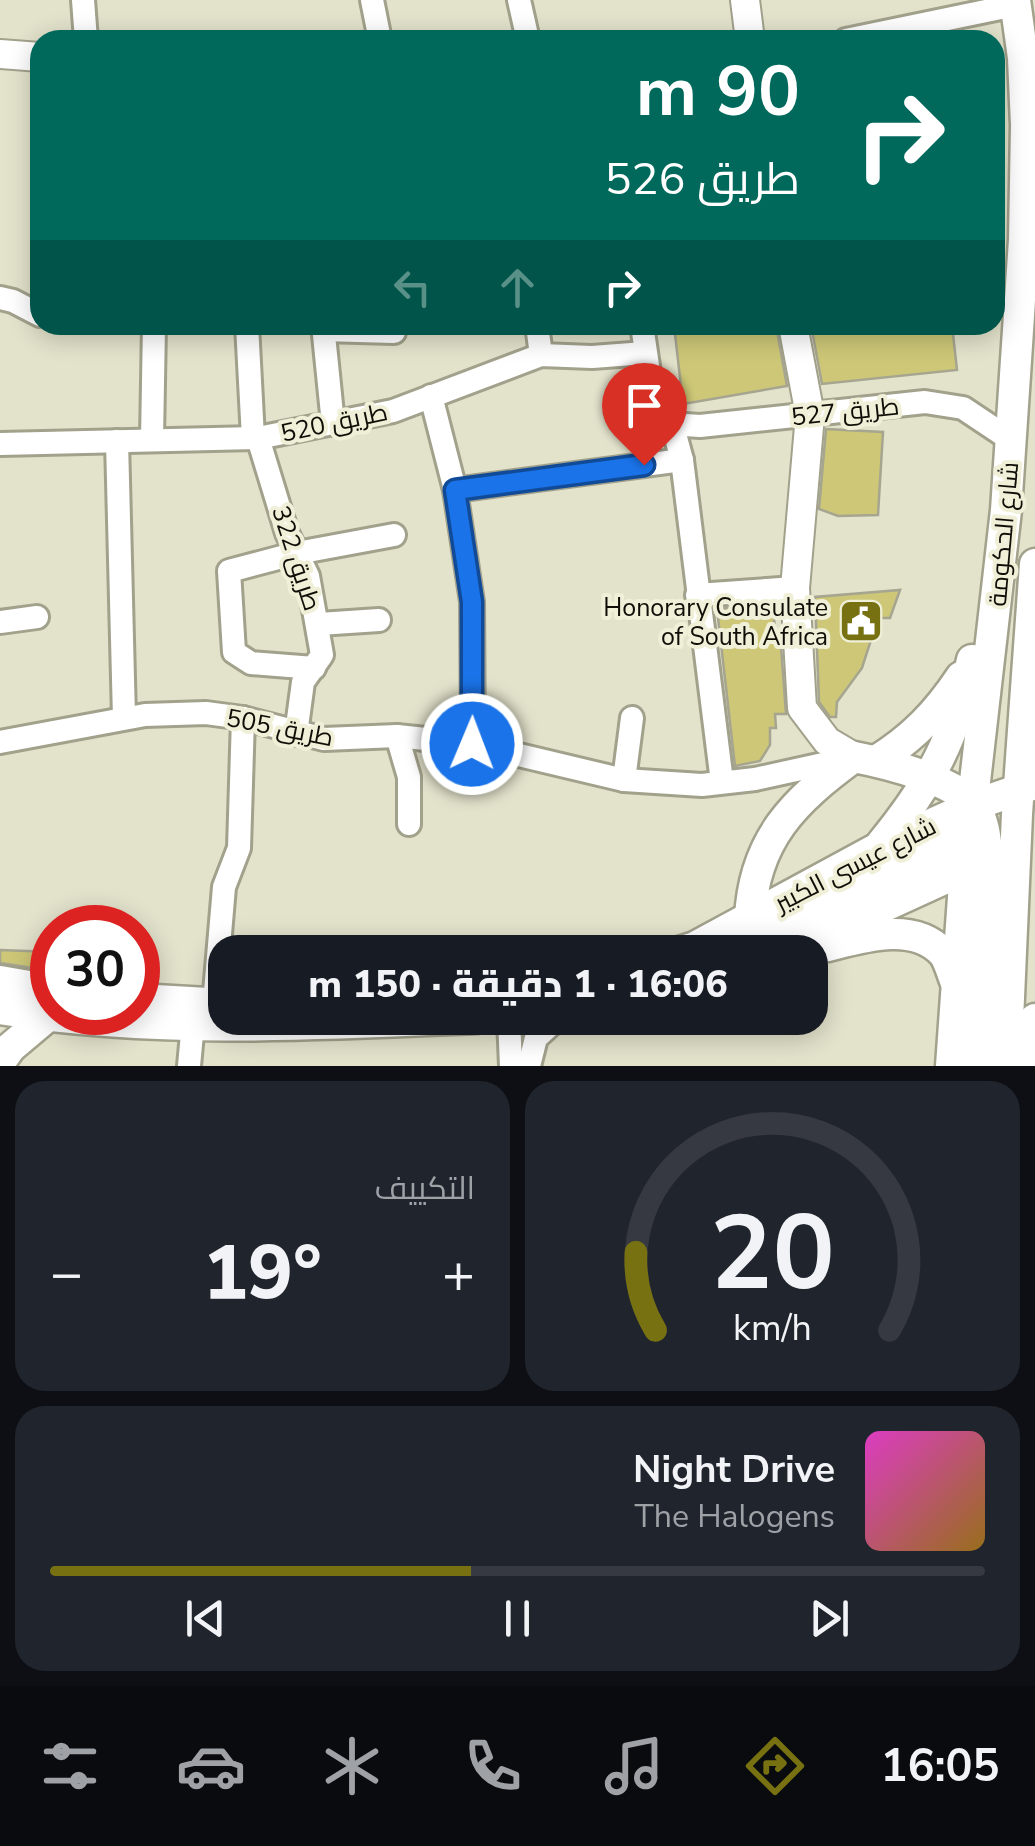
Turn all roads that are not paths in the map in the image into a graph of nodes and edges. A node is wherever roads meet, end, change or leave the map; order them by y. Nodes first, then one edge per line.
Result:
1 (82, 0) edge
2 (372, 0) edge
3 (519, 0) edge
4 (745, 0) edge
5 (1015, 2) edge
6 (85, 30) edge
7 (378, 30) edge
8 (526, 30) edge
9 (749, 30) edge
10 (890, 30) edge
11 (0, 54) edge
12 (30, 56) edge
13 (0, 298) edge
14 (30, 310) edge
15 (154, 335) edge
16 (247, 335) edge
17 (324, 335) edge
18 (538, 335) edge
19 (643, 335) edge
20 (796, 335) edge
21 (645, 352) junction
22 (541, 356) junction
23 (431, 396) junction
24 (810, 415) junction
25 (333, 424) junction
26 (670, 424) junction
27 (255, 438) junction
28 (152, 439) junction
29 (1011, 440) junction
30 (116, 441) junction
31 (0, 444) edge
32 (682, 460) junction
33 (455, 490) junction
34 (394, 534) dead end
35 (297, 553) junction
36 (1035, 564) edge
37 (794, 588) junction
38 (698, 596) junction
39 (997, 608) junction
40 (37, 617) dead end
41 (379, 620) dead end
42 (0, 622) edge
43 (319, 624) junction
44 (972, 660) junction
45 (314, 668) junction
46 (124, 718) junction
47 (243, 718) junction
48 (632, 718) dead end
49 (296, 734) junction
50 (397, 736) junction
51 (0, 742) edge
52 (472, 744) junction
53 (865, 759) junction
54 (930, 777) junction
55 (624, 780) junction
56 (722, 782) junction
57 (1026, 799) edge
58 (410, 824) dead end
59 (989, 841) edge
60 (878, 848) junction
61 (750, 918) junction
62 (219, 935) edge
63 (714, 935) edge
64 (766, 935) edge
65 (815, 935) edge
66 (828, 946) edge
67 (957, 986) junction
68 (0, 1000) edge
69 (30, 1002) edge
70 (160, 1002) edge
71 (160, 1008) edge
72 (208, 1010) edge
73 (208, 1010) edge
74 (208, 1016) edge
75 (1035, 1019) edge
76 (30, 1026) edge
77 (509, 1035) edge
78 (538, 1035) edge
79 (2, 1062) edge
80 (190, 1066) edge
81 (510, 1066) edge
82 (529, 1066) edge
83 (951, 1066) edge
84 (979, 1066) edge
85 (1006, 1066) edge
86 (1024, 1066) edge

1 - 6 street
2 - 7 street
3 - 8 street
4 - 9 street
5 - 10 street
5 - 29 main road, شارع الحكومة
11 - 12 street
13 - 14 street
15 - 28 street
16 - 27 street, طريق 322
17 - 25 street
18 - 22 street
19 - 21 street
20 - 24 street
21 - 22 street, طريق 520
21 - 26 street
22 - 23 street, طريق 520
23 - 25 street, طريق 520
23 - 33 street
24 - 26 street, طريق 527
24 - 29 street, طريق 527
24 - 37 street
25 - 27 street, طريق 520
26 - 32 street
27 - 28 street, طريق 520
27 - 35 street, طريق 322
28 - 30 street, طريق 520
29 - 39 main road, شارع الحكومة
30 - 31 street, طريق 520
30 - 46 street
32 - 33 street
32 - 38 street
33 - 52 street
34 - 35 street
35 - 43 street, طريق 322
35 - 45 street
36 - 57 main road, شارع الحكومة
37 - 38 street
37 - 53 street
38 - 56 street
39 - 44 main road
39 - 59 main road, شارع الحكومة
40 - 42 street
41 - 43 street
43 - 45 street, طريق 322
44 - 53 main road
44 - 54 main road
45 - 49 street, طريق 322
46 - 47 street, طريق 505
46 - 51 street, طريق 505
47 - 49 street, طريق 505
47 - 62 street
48 - 55 street
49 - 50 street, طريق 505
50 - 52 street, طريق 505
50 - 58 street
52 - 55 street, طريق 505
53 - 54 main road
53 - 56 street, طريق 505
53 - 61 main road
54 - 59 main road
54 - 60 main road
55 - 56 street, طريق 505
57 - 59 main road
59 - 60 main road, شارع عيسى الكبير
59 - 64 main road
59 - 65 main road, شارع عيسى الكبير
59 - 67 main road, شارع الحكومة
59 - 84 main road
59 - 85 main road, شارع الحكومة
60 - 61 main road, شارع عيسى الكبير
61 - 63 main road, شارع عيسى الكبير
66 - 67 main road
67 - 83 main road, شارع الحكومة
68 - 69 main road
68 - 79 street
70 - 72 main road
71 - 73 main road
74 - 80 street
75 - 86 main road
76 - 79 main road
77 - 81 street
78 - 82 street

